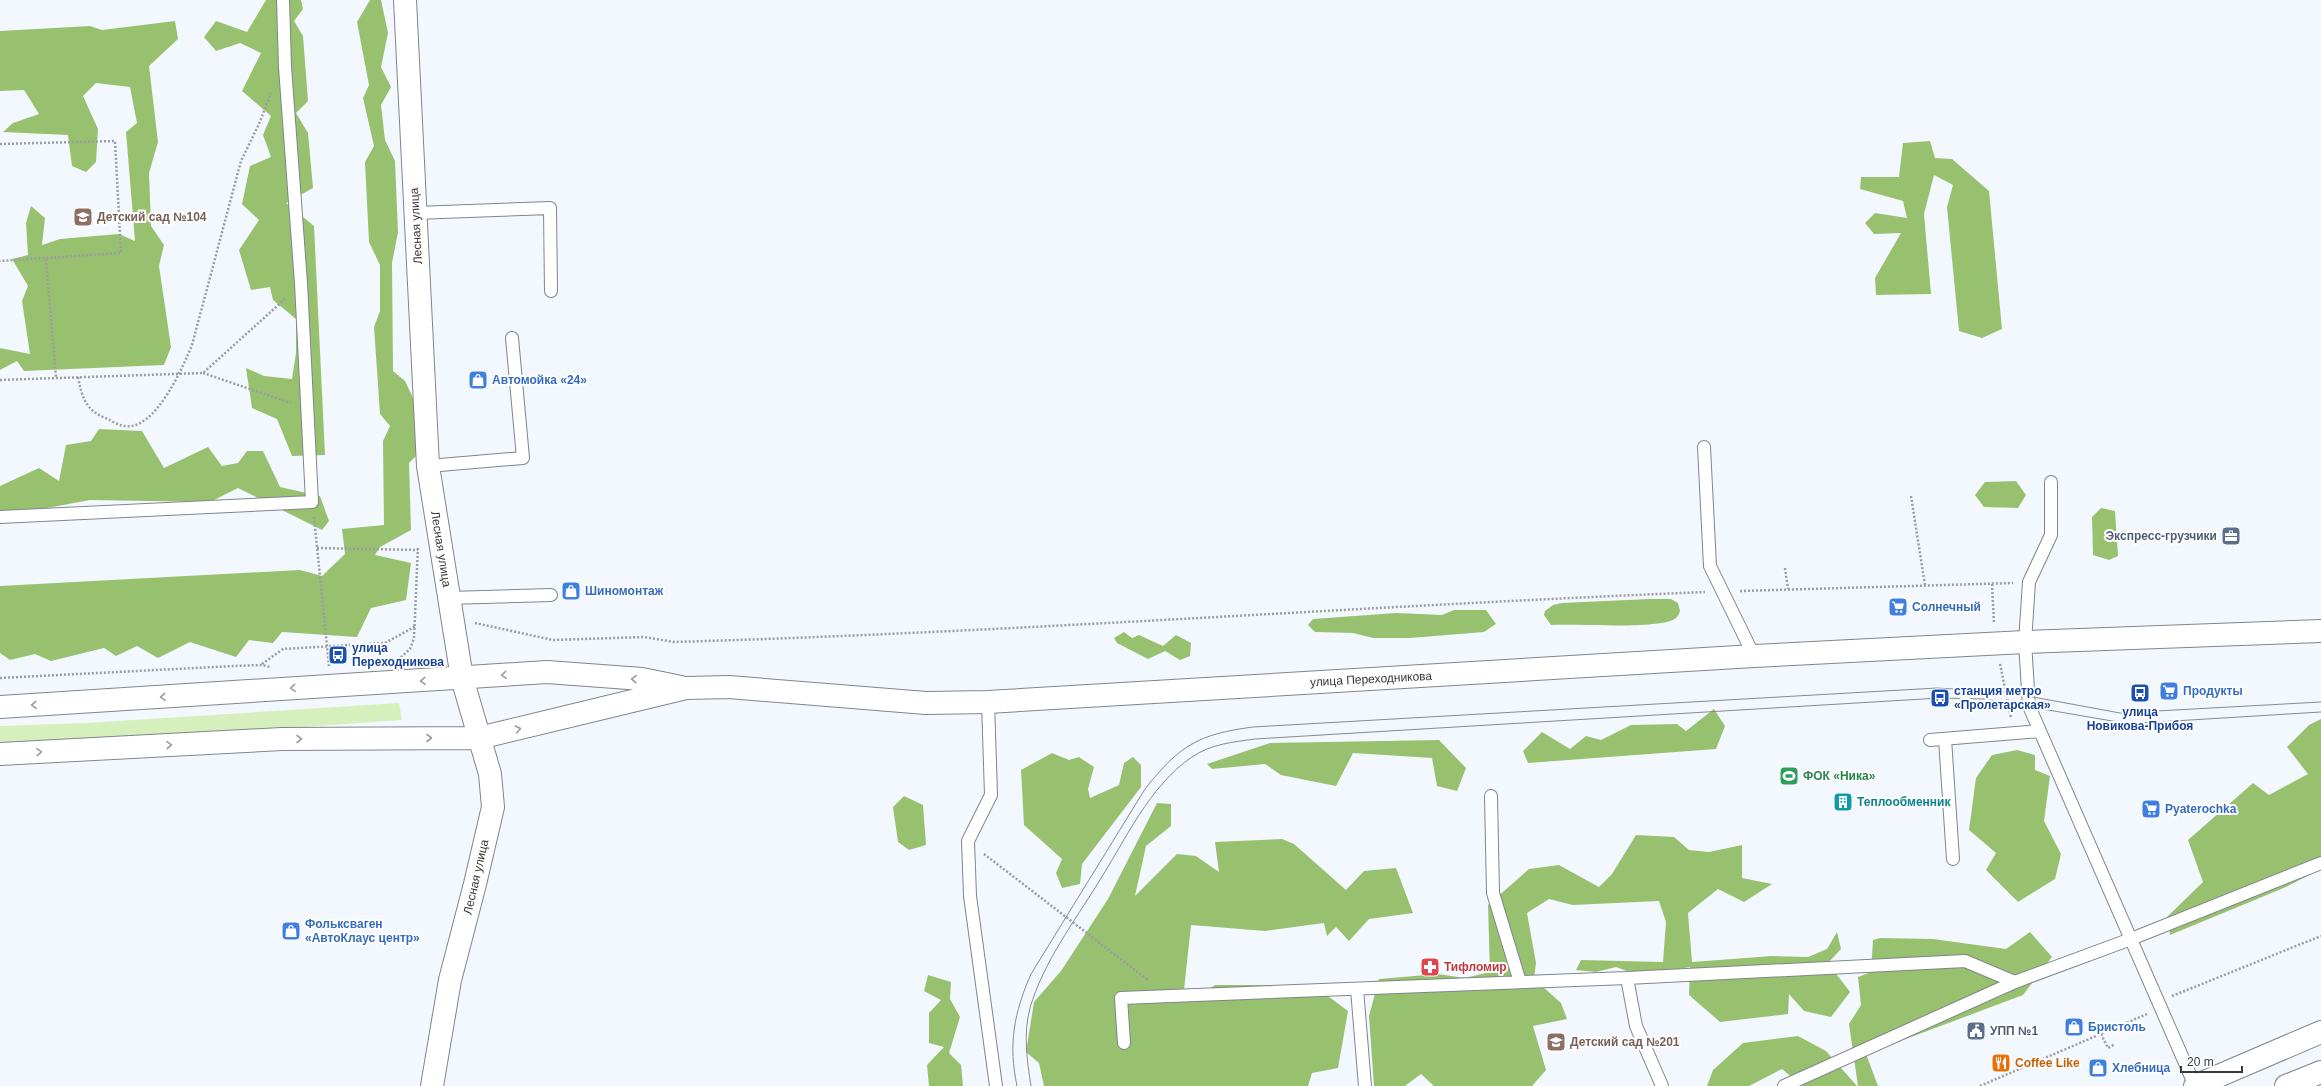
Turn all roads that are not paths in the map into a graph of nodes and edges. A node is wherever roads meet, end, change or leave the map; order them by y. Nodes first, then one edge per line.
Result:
1 (284, 0) edge
2 (405, 0) edge
3 (415, 213) junction
4 (551, 291) dead end
5 (512, 338) dead end
6 (1704, 447) dead end
7 (428, 466) junction
8 (2051, 482) dead end
9 (0, 517) edge
10 (551, 594) dead end
11 (448, 598) junction
12 (2321, 631) edge
13 (2025, 642) junction
14 (1754, 656) junction
15 (462, 678) junction
16 (686, 688) junction
17 (988, 702) junction
18 (0, 707) edge
19 (2040, 731) junction
20 (479, 738) junction
21 (1945, 739) junction
22 (1930, 740) dead end
23 (0, 754) edge
24 (1491, 796) dead end
25 (1953, 859) dead end
26 (2321, 863) edge
27 (2131, 939) junction
28 (1627, 978) junction
29 (1520, 982) junction
30 (2015, 982) junction
31 (1357, 989) junction
32 (2321, 1032) edge
33 (1124, 1043) dead end
34 (2321, 1072) edge
35 (432, 1086) edge
36 (996, 1086) edge
37 (1365, 1086) edge
38 (1662, 1086) edge
39 (1784, 1086) edge
40 (2195, 1086) edge
41 (2286, 1086) edge

1 - 9 lane
2 - 3 main road, Лесная улица
3 - 4 lane
3 - 7 main road, Лесная улица
5 - 7 lane
6 - 14 lane
7 - 11 main road, Лесная улица
8 - 13 lane
10 - 11 lane
11 - 15 main road, Лесная улица
12 - 13 main road, улица Переходникова
13 - 14 main road, улица Переходникова
13 - 19 lane
14 - 17 main road, улица Переходникова
16 -> 15 main road
15 -> 18 main road
15 - 20 main road, Лесная улица
16 - 17 main road, улица Переходникова
20 -> 16 main road
17 - 36 lane
19 - 21 lane
19 - 27 lane
23 -> 20 main road
20 - 35 main road, Лесная улица
21 - 22 lane
21 - 25 lane
24 - 29 lane
26 - 27 lane
27 - 30 lane
27 - 40 lane
28 - 29 lane
28 - 30 lane
28 - 38 lane
29 - 31 lane
30 - 39 lane
31 - 33 lane
31 - 37 lane
32 - 40 main road
34 - 41 main road

